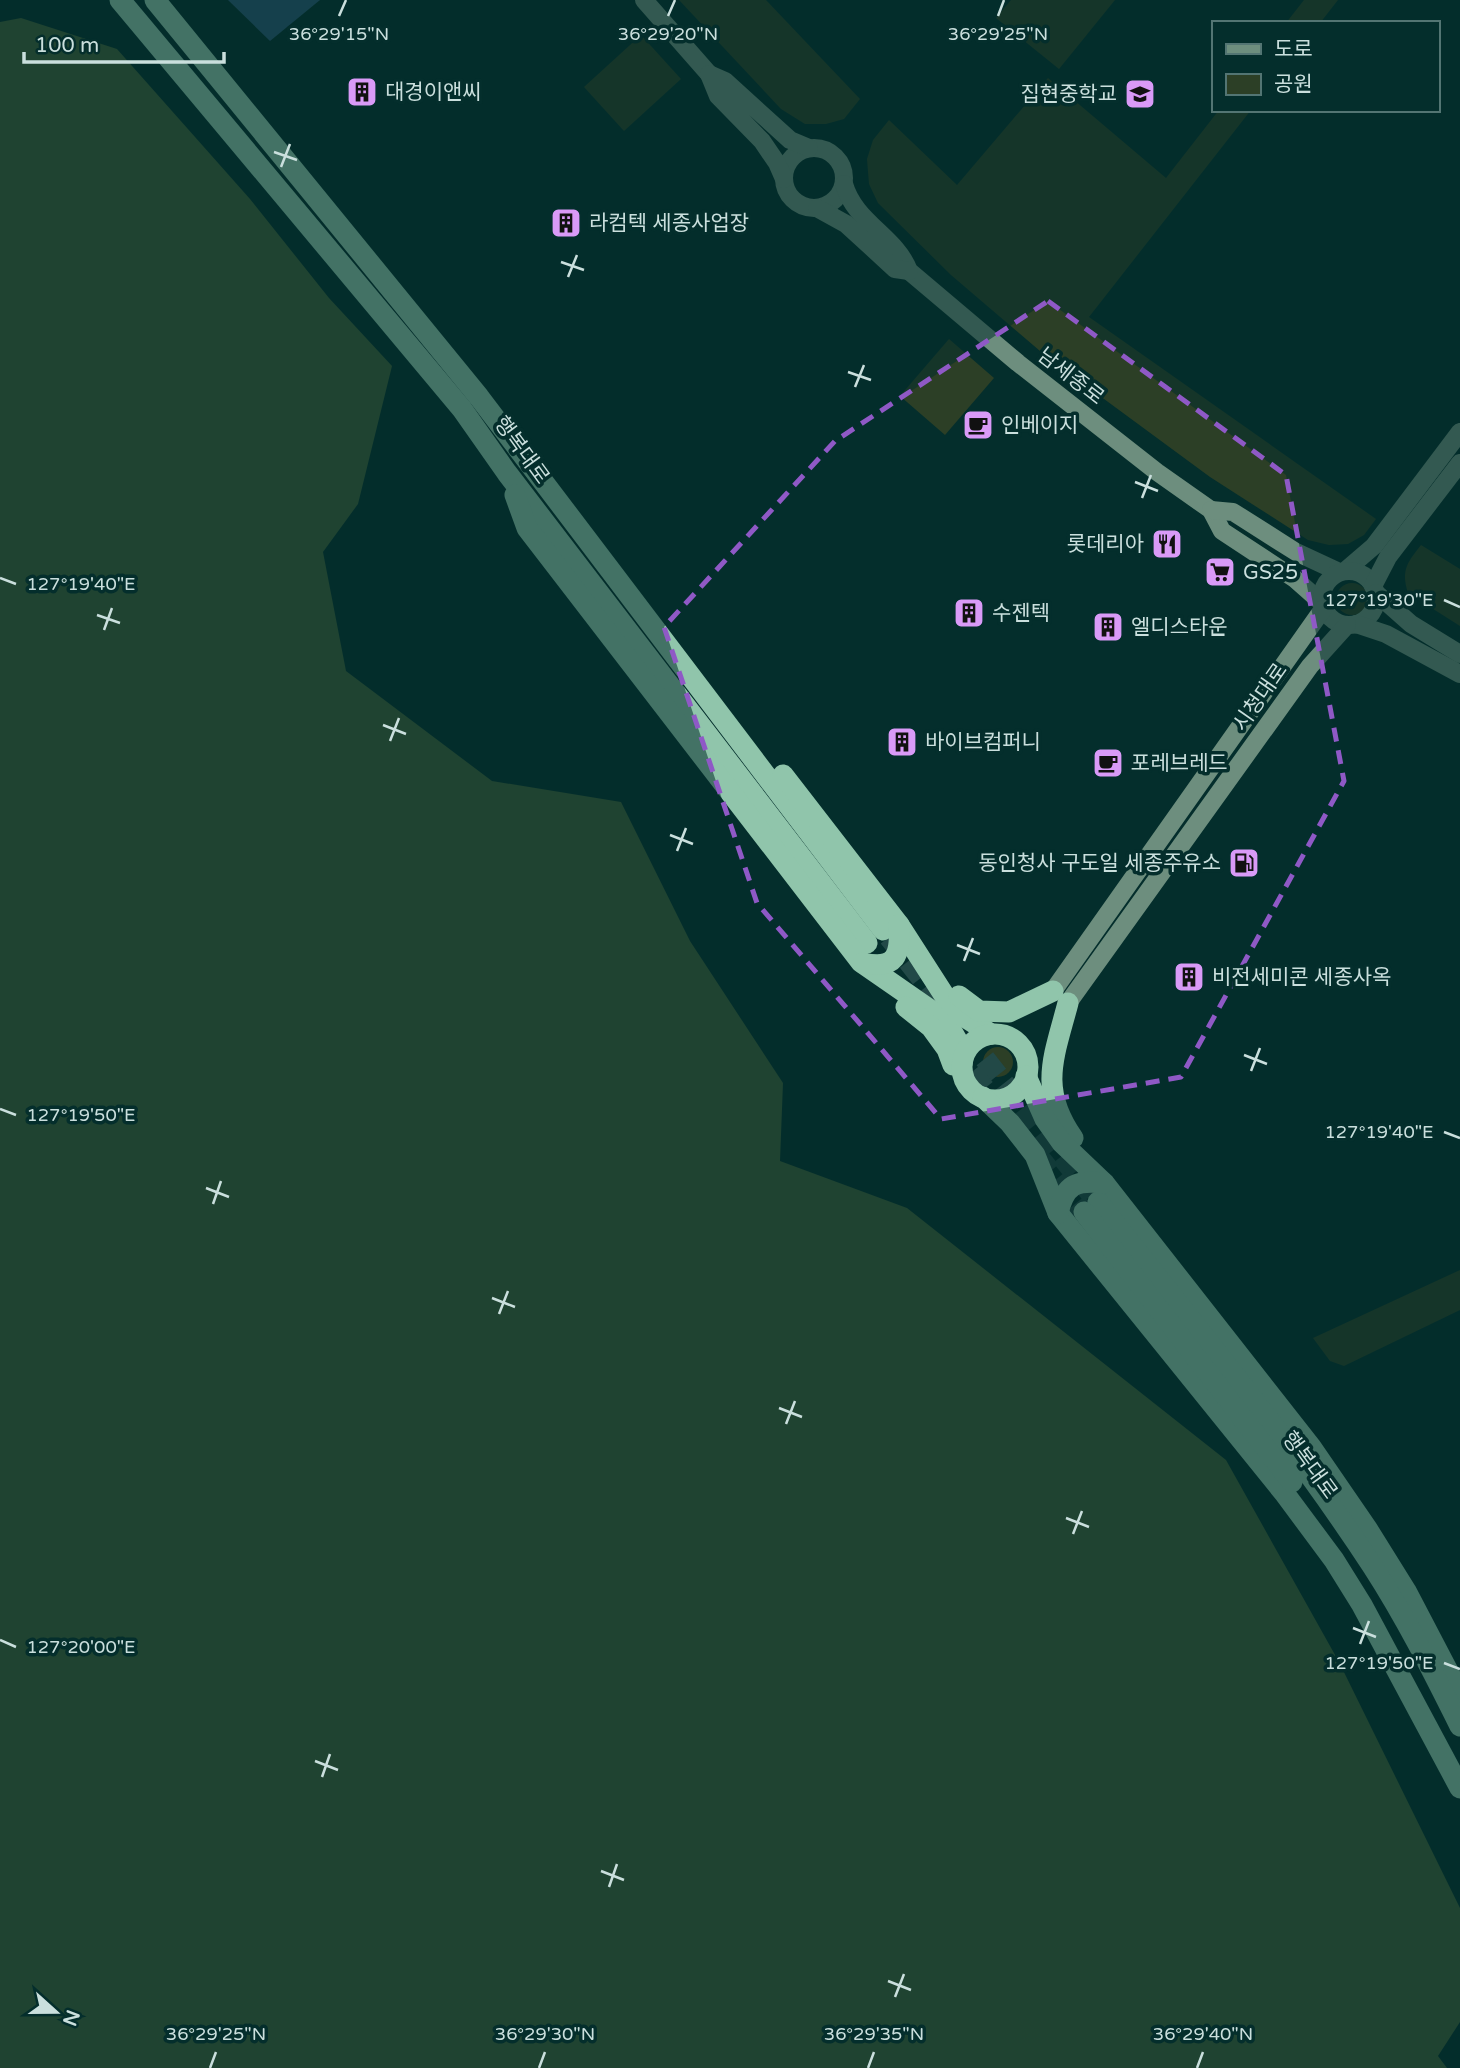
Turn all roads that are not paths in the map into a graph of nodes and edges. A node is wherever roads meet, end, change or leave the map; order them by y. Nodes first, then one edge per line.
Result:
1 (120, 0) edge
2 (155, 0) edge
3 (644, 0) edge
4 (709, 74) junction
5 (809, 148) junction
6 (784, 179) junction
7 (844, 184) junction
8 (817, 208) junction
9 (909, 271) junction
10 (1460, 432) edge
11 (1460, 463) edge
12 (1211, 510) junction
13 (1343, 571) junction
14 (1374, 589) junction
15 (1322, 606) junction
16 (1351, 625) junction
17 (1460, 654) edge
18 (1460, 674) edge
19 (878, 940) junction
20 (1060, 997) junction
21 (996, 1034) junction
22 (1027, 1071) junction
23 (970, 1081) junction
24 (1095, 1199) junction
25 (1058, 1213) junction
26 (1460, 1694) edge
27 (1460, 1726) edge
28 (1460, 1770) edge
29 (1460, 1788) edge

1 - 19 highway, 행복대로
2 - 19 highway, 행복대로
3 - 4 street
4 - 5 street
4 - 6 street
5 - 6 street
5 - 7 street
6 - 8 street
7 - 8 street
7 - 9 street, 남세종로
8 - 9 street, 남세종로
9 - 12 street, 남세종로
10 - 13 street
11 - 14 street
12 - 13 street, 남세종로
12 - 15 street, 남세종로
13 - 14 street
13 - 15 street
14 - 16 street
14 - 17 street
15 - 16 street
15 - 20 street, 시청대로
16 - 18 street
16 - 20 street, 시청대로
19 - 20 highway
19 - 21 highway
19 - 23 highway
20 - 21 highway
20 - 22 highway
20 - 24 highway
21 - 22 highway
21 - 23 highway
22 - 23 highway
22 - 24 highway
23 - 25 highway
24 - 25 highway
24 - 26 highway
24 - 27 highway, 행복대로
24 - 28 highway, 행복대로
25 - 29 highway

